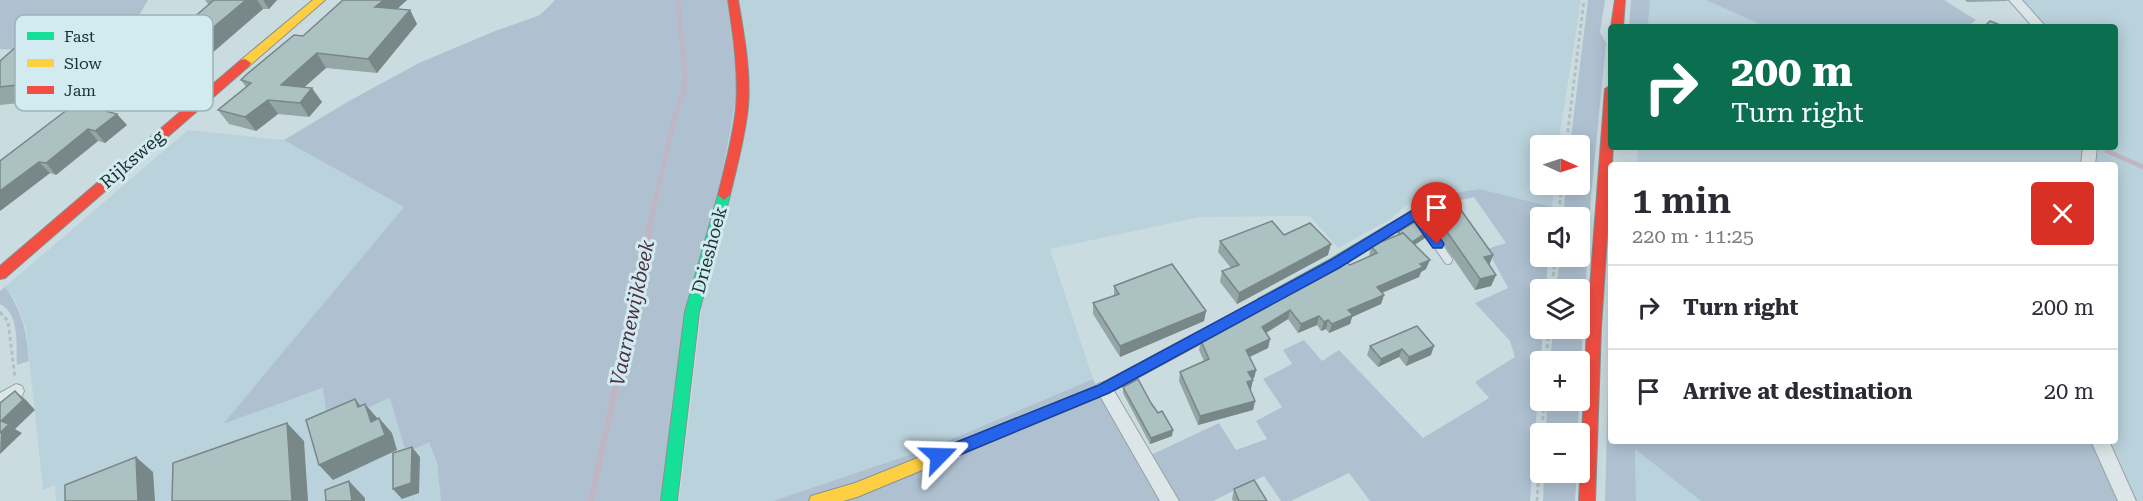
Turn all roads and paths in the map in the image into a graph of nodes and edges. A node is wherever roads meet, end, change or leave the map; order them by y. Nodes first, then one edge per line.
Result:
1 (320, 0) edge
2 (733, 0) edge
3 (1584, 0) edge
4 (1620, 0) edge
5 (2015, 0) edge
6 (1617, 24) edge
7 (2037, 24) edge
8 (213, 90) edge
9 (189, 111) edge
10 (1608, 131) edge
11 (1567, 135) edge
12 (1419, 211) joint
13 (1448, 260) dead end
14 (0, 274) edge
15 (0, 312) edge
16 (1104, 389) junction
17 (16, 391) joint
18 (0, 402) edge
19 (2101, 444) edge
20 (1538, 483) edge
21 (669, 501) edge
22 (817, 501) edge
23 (1170, 501) edge
24 (1537, 501) edge
25 (1587, 501) edge
26 (2127, 501) edge

1 - 8 street, Rijksweg
2 - 21 street, Drieshoek
3 - 11 path
4 - 6 street
5 - 7 street
9 - 14 street, Rijksweg
10 - 25 street
12 - 13 lane
12 - 16 street
15 - 17 path
16 - 22 street
16 - 23 street
17 - 18 street
19 - 26 street
20 - 24 path

